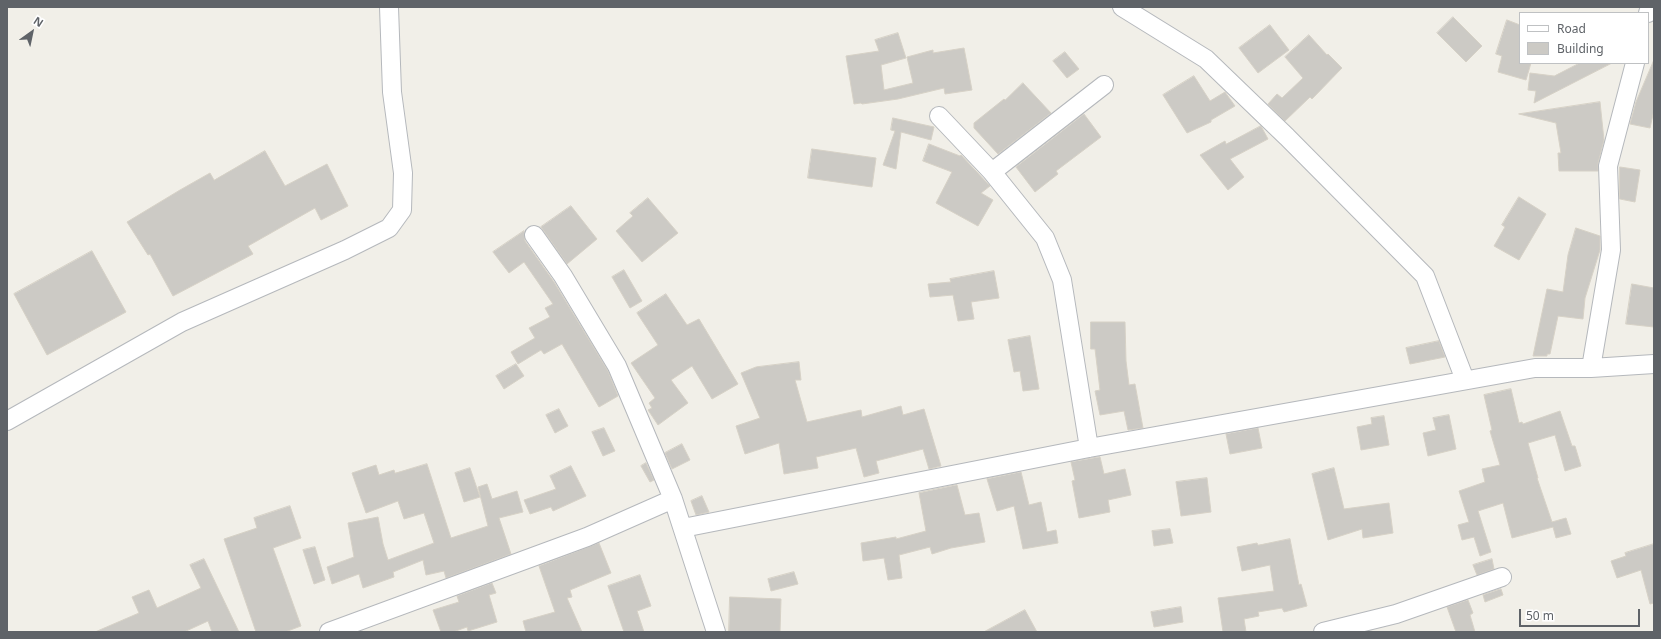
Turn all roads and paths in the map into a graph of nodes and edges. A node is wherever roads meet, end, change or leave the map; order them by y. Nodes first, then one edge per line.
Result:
1 (389, 7) edge
2 (1122, 7) edge
3 (1635, 64) edge
4 (1104, 85) dead end
5 (940, 116) dead end
6 (992, 172) junction
7 (534, 235) dead end
8 (1654, 364) edge
9 (1591, 368) junction
10 (1465, 380) junction
11 (7, 421) edge
12 (1089, 448) junction
13 (673, 499) junction
14 (683, 528) junction
15 (1502, 576) dead end
16 (329, 632) edge
17 (716, 632) edge
18 (1322, 632) edge

1 - 11 street
2 - 10 street
3 - 9 street
4 - 6 street
5 - 6 street
6 - 12 street
7 - 13 street
8 - 9 street
9 - 10 street
10 - 12 street
12 - 14 street
13 - 14 street
13 - 16 street
14 - 17 street
15 - 18 street

